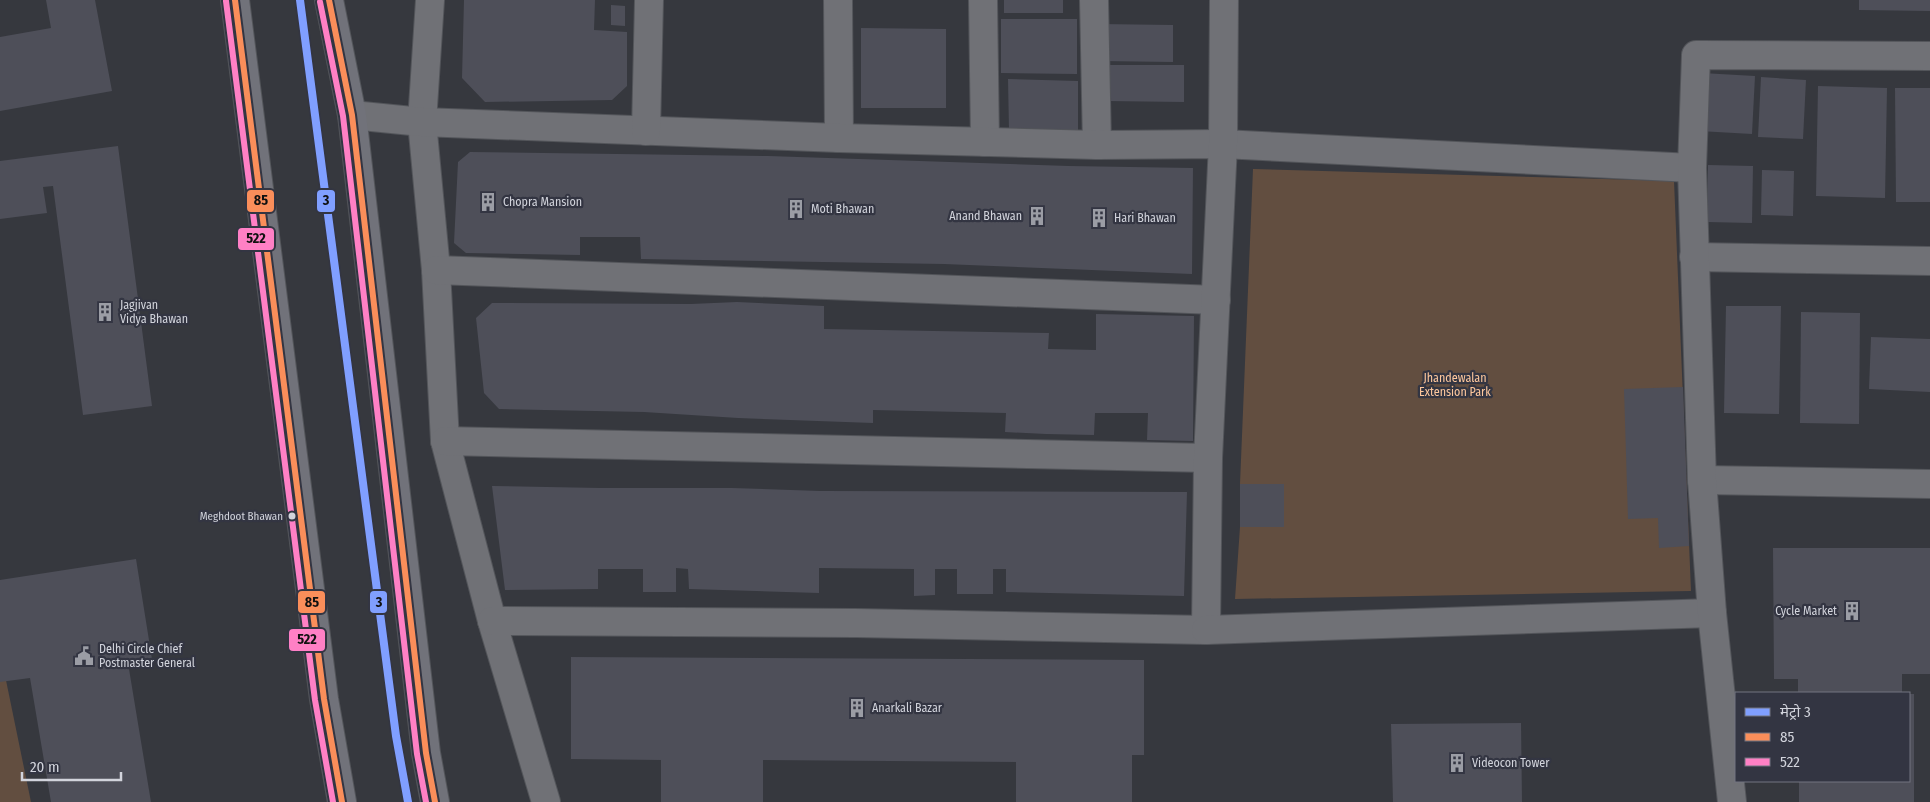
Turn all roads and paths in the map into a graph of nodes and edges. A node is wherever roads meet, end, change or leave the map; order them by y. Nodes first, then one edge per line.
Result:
1 (235, 0) edge
2 (329, 0) edge
3 (430, 0) edge
4 (649, 0) edge
5 (838, 0) edge
6 (983, 0) edge
7 (1094, 0) edge
8 (1224, 0) edge
9 (1930, 56) edge
10 (352, 115) junction
11 (422, 122) junction
12 (646, 131) junction
13 (839, 138) junction
14 (985, 142) junction
15 (1097, 144) junction
16 (1224, 144) junction
17 (1692, 168) junction
18 (1694, 257) junction
19 (1930, 261) edge
20 (436, 270) junction
21 (1216, 300) junction
22 (445, 441) junction
23 (1208, 458) junction
24 (1702, 480) junction
25 (1930, 484) edge
26 (1712, 613) junction
27 (492, 621) junction
28 (1206, 630) junction
29 (342, 802) edge
30 (435, 802) edge
31 (546, 802) edge
32 (1732, 802) edge

1 - 29 main road
2 - 10 main road
3 - 11 street
4 - 12 street
5 - 13 street
6 - 14 street
7 - 15 street
8 - 16 street
9 - 17 street
10 - 11 street
10 - 30 main road
11 - 12 street
11 - 20 street
12 - 13 street
13 - 14 street
14 - 15 street
15 - 16 street
16 - 17 street
16 - 21 street
17 - 18 street
18 - 19 street
18 - 24 street
20 - 21 street
20 - 22 street
21 - 23 street
22 - 23 street
22 - 27 street
23 - 28 street
24 - 25 street
24 - 26 street
26 - 28 street
26 - 32 street
27 - 28 street
27 - 31 street

